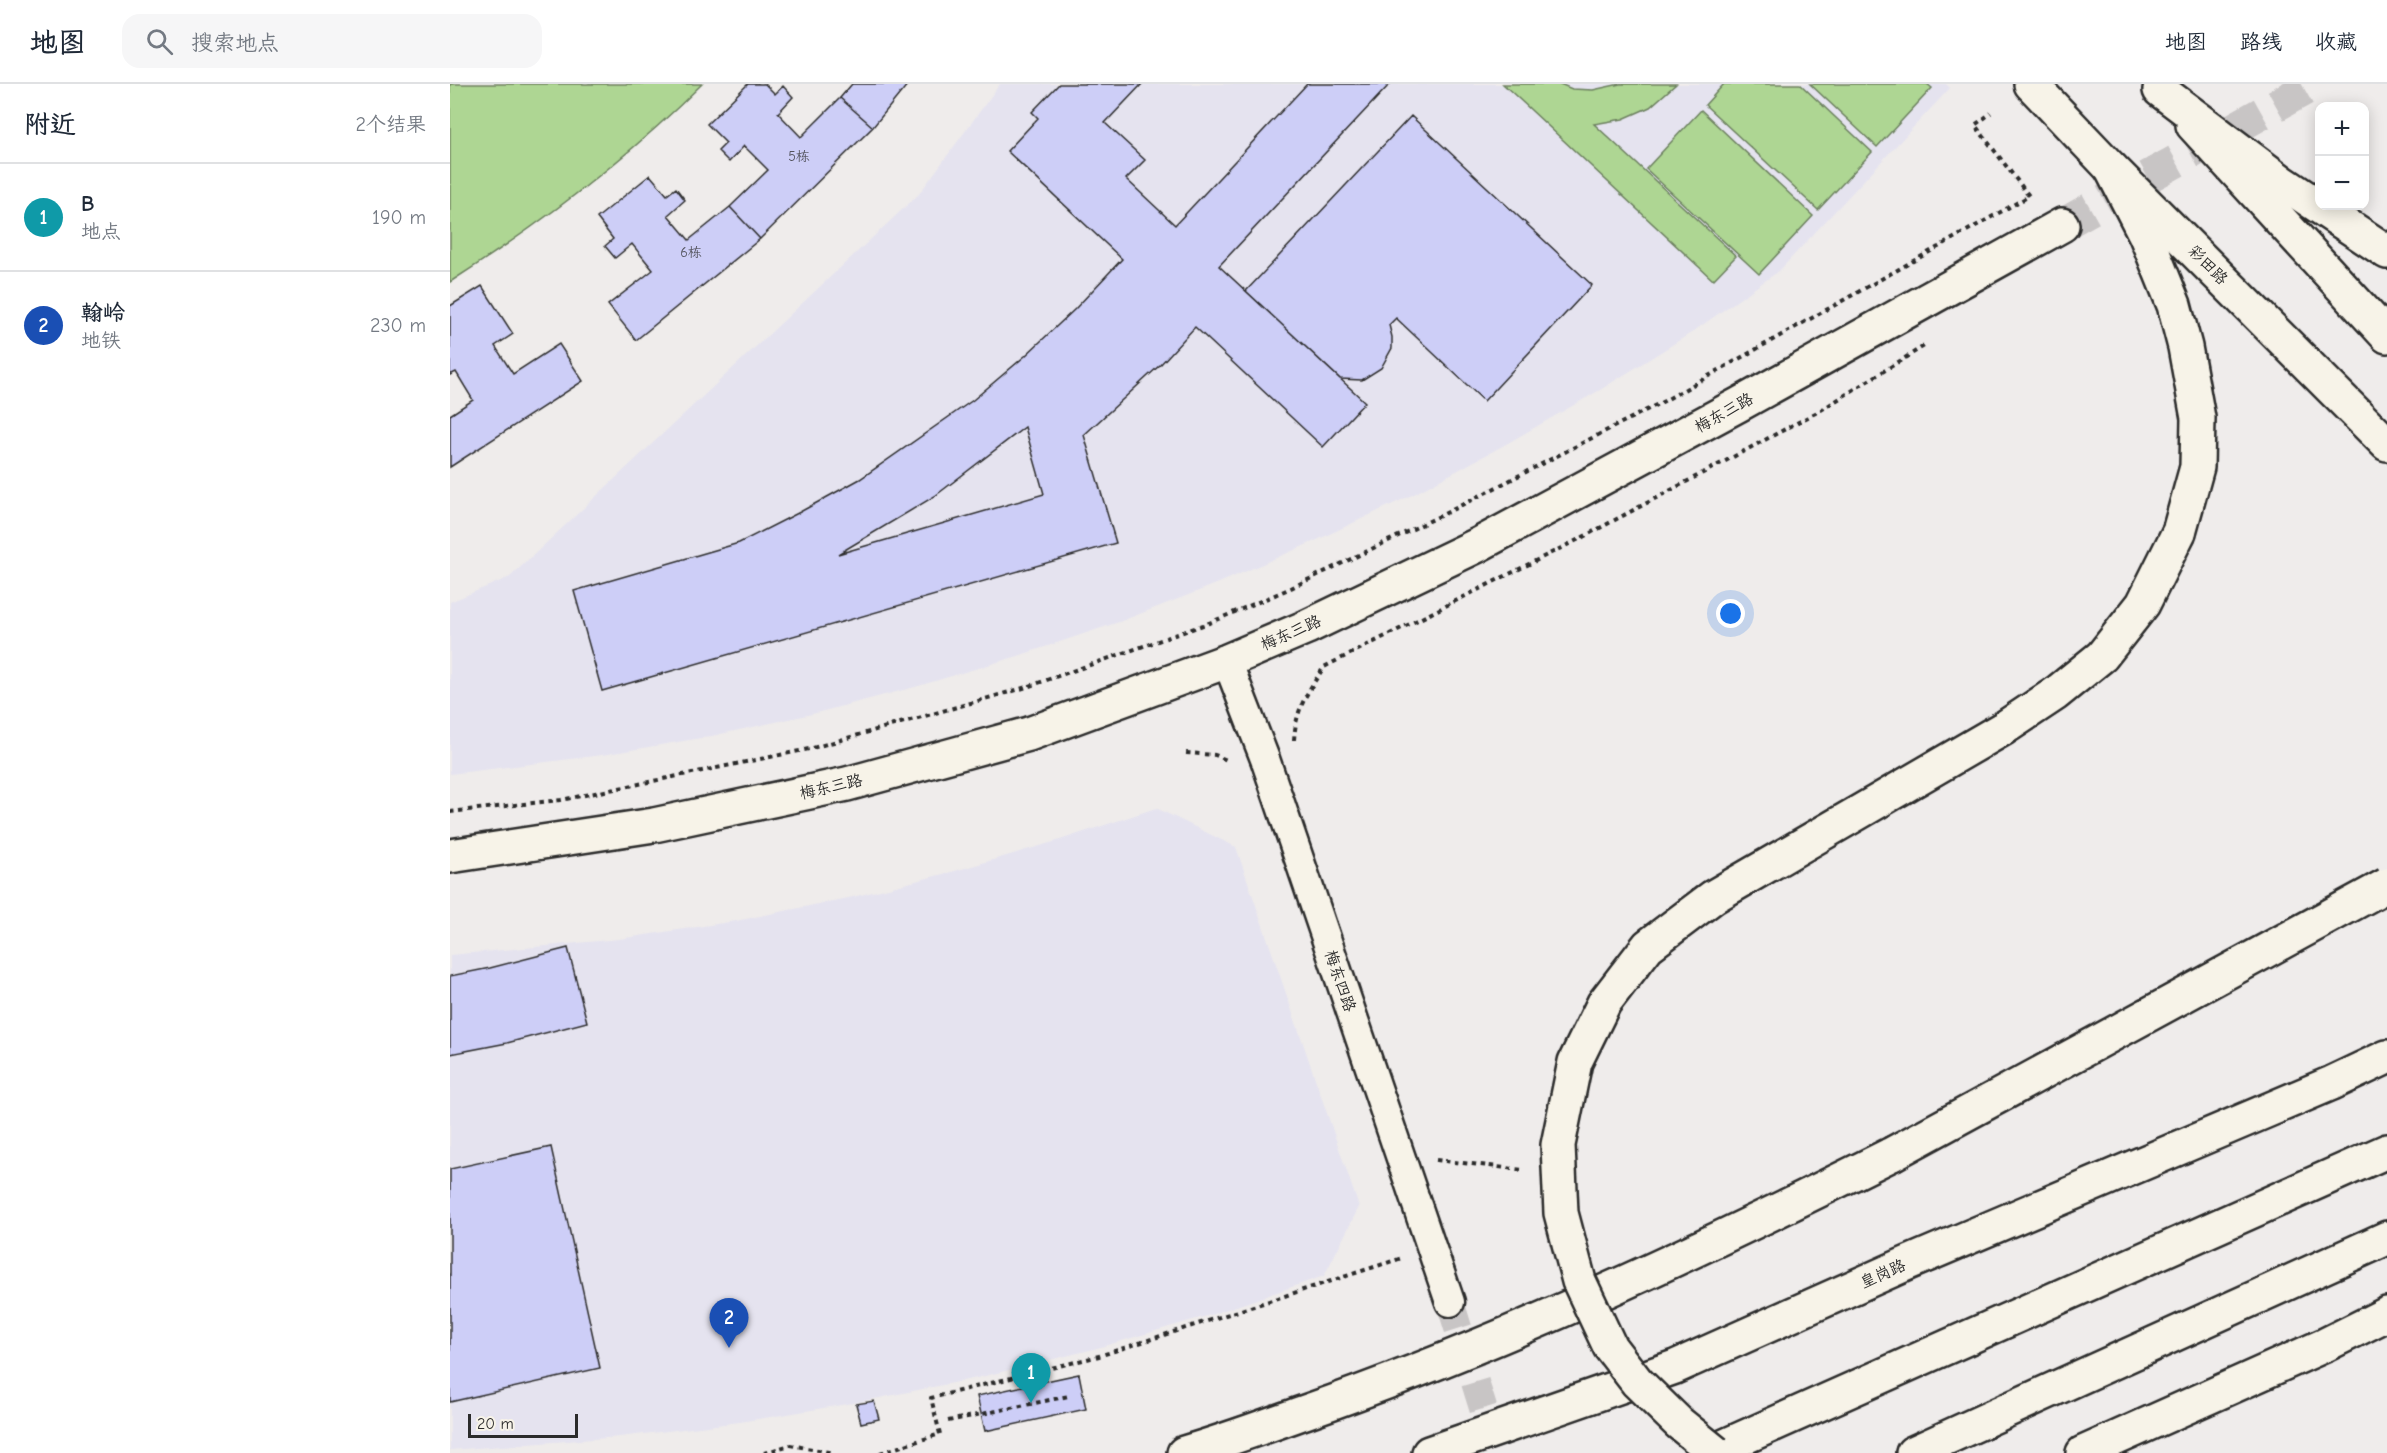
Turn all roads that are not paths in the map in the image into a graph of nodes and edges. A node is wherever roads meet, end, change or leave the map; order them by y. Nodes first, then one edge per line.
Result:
1 (2031, 84) edge
2 (2157, 87) edge
3 (2111, 168) junction
4 (2062, 225) tunnel mouth
5 (2387, 252) edge
6 (2387, 336) edge
7 (2387, 444) edge
8 (1227, 661) junction
9 (450, 856) edge
10 (2387, 885) edge
11 (2387, 1058) edge
12 (2387, 1151) edge
13 (2387, 1238) edge
14 (1450, 1302) tunnel mouth
15 (2387, 1314) edge
16 (1185, 1453) edge
17 (1429, 1453) edge
18 (1709, 1453) edge
19 (1716, 1453) edge
20 (1913, 1453) edge
21 (2083, 1453) edge

1 - 3 main road, 彩田路
2 - 5 main road
2 - 6 main road
3 - 7 main road, 彩田路
3 - 19 main road, bridge
4 - 8 main road, 梅东三路
8 - 9 main road, 梅东三路
8 - 14 street, 梅东四路
10 - 16 main road, bridge
11 - 17 main road, 皇岗路
12 - 18 main road
13 - 20 main road
15 - 21 main road

